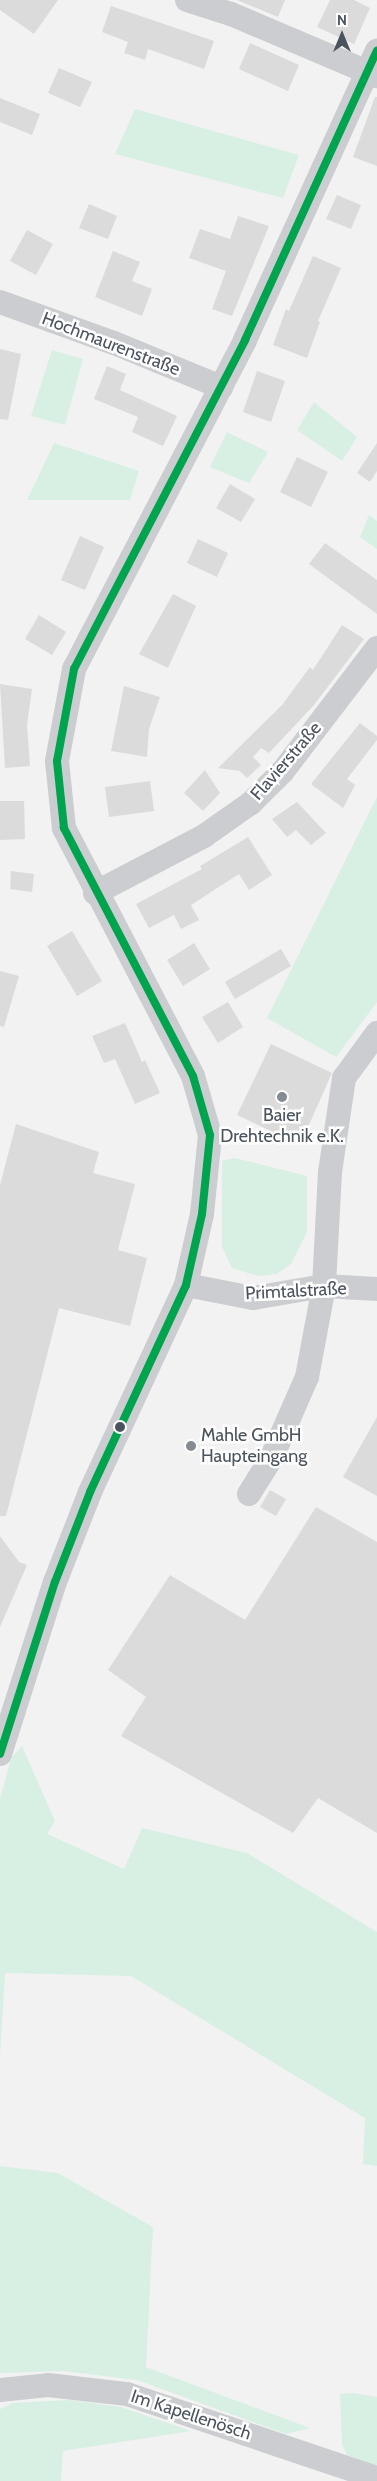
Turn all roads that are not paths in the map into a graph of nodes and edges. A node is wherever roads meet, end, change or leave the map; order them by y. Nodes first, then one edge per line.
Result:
1 (187, 0) edge
2 (374, 66) edge
3 (0, 302) edge
4 (221, 387) junction
5 (377, 648) edge
6 (95, 893) junction
7 (377, 1032) edge
8 (186, 1285) junction
9 (324, 1286) junction
10 (377, 1289) edge
11 (249, 1494) dead end
12 (0, 1754) edge
13 (0, 2390) edge
14 (377, 2478) edge

1 - 2 street
2 - 4 street
3 - 4 street, Hochmaurenstraße
4 - 6 street
5 - 6 street, Flavierstraße
6 - 8 street
7 - 9 street
8 - 9 street, Primtalstraße
8 - 12 street
9 - 10 street, Primtalstraße
9 - 11 street
13 - 14 street, Im Kapellenösch

